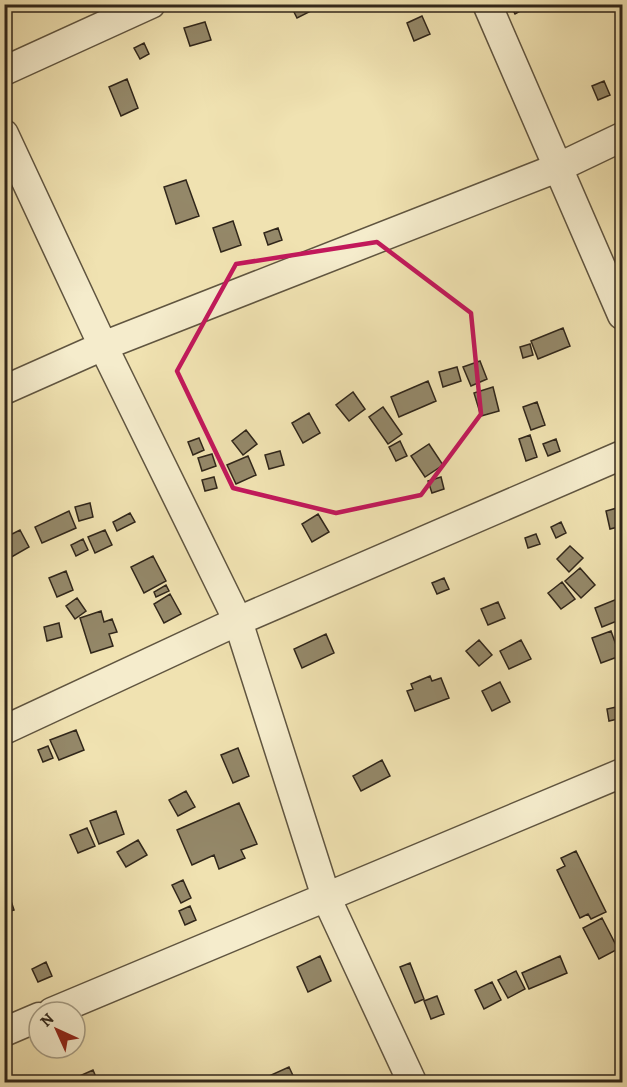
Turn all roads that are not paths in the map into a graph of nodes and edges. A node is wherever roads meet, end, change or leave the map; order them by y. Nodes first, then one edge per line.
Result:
1 (152, 4) edge
2 (486, 4) edge
3 (4, 71) edge
4 (4, 134) edge
5 (622, 137) edge
6 (557, 168) junction
7 (622, 315) edge
8 (103, 346) junction
9 (4, 390) edge
10 (622, 455) edge
11 (238, 621) junction
12 (4, 730) edge
13 (622, 773) edge
14 (326, 897) junction
15 (81, 1000) edge
16 (27, 1022) edge
17 (4, 1032) edge
18 (412, 1083) edge

1 - 3 street
2 - 6 street
4 - 8 street
5 - 6 street
6 - 7 street
6 - 8 street
8 - 9 street
8 - 11 street
10 - 11 street
11 - 12 street
11 - 14 street
13 - 14 street
14 - 15 street
14 - 18 street
16 - 17 street

